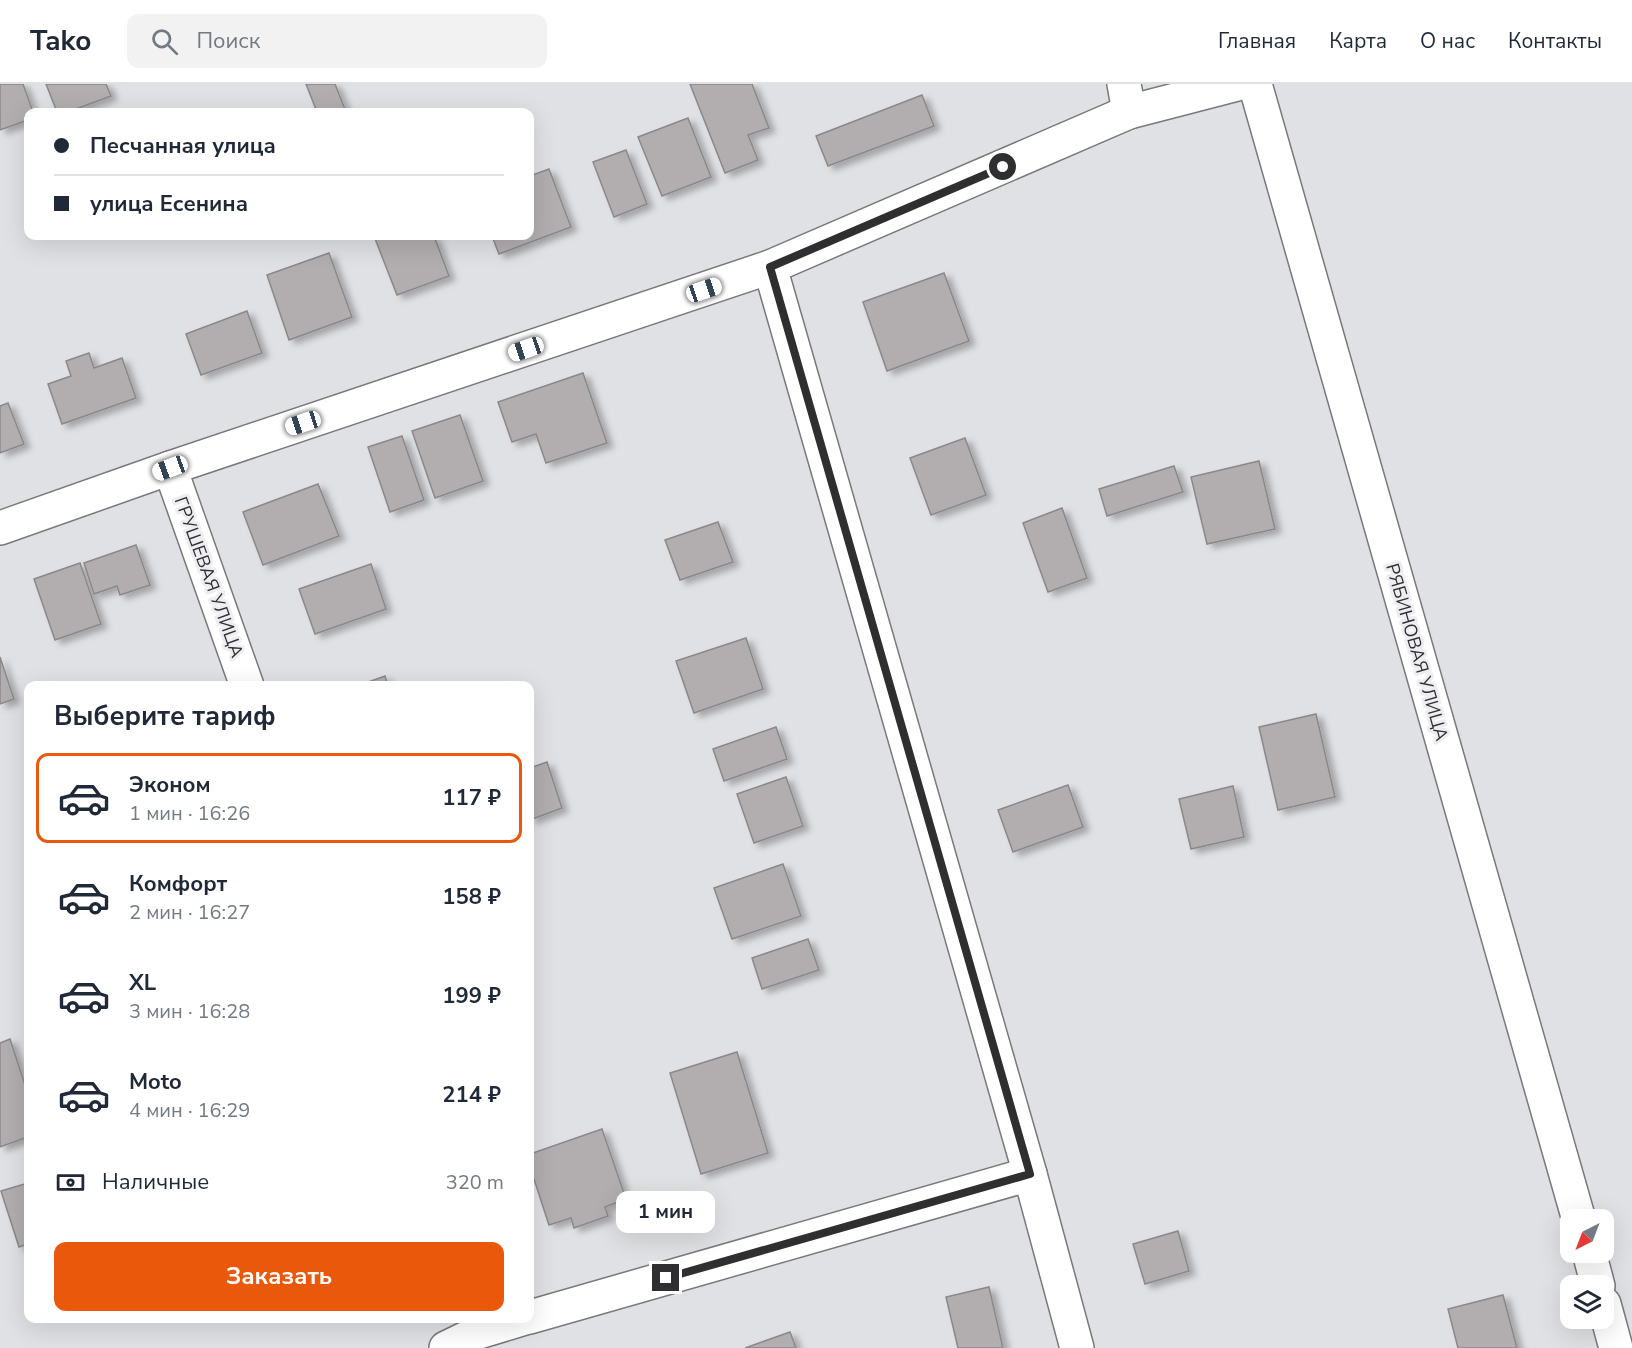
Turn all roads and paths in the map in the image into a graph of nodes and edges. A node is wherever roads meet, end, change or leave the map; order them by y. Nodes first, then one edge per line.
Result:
1 (1237, 84) edge
2 (1255, 84) edge
3 (1127, 98) edge
4 (770, 267) junction
5 (170, 468) junction
6 (0, 528) edge
7 (245, 681) edge
8 (1030, 1174) junction
9 (1577, 1209) edge
10 (534, 1316) edge
11 (511, 1323) edge
12 (1611, 1329) edge
13 (480, 1333) edge
14 (446, 1348) edge
15 (1077, 1348) edge
16 (1616, 1348) edge

1 - 3 street
2 - 9 street, РЯБИНОВАЯ УЛИЦА
3 - 4 street
4 - 5 street
4 - 8 street
5 - 6 street
5 - 7 street, ГРУШЕВАЯ УЛИЦА
8 - 10 street
8 - 15 street
11 - 13 street
12 - 16 street
13 - 14 street

